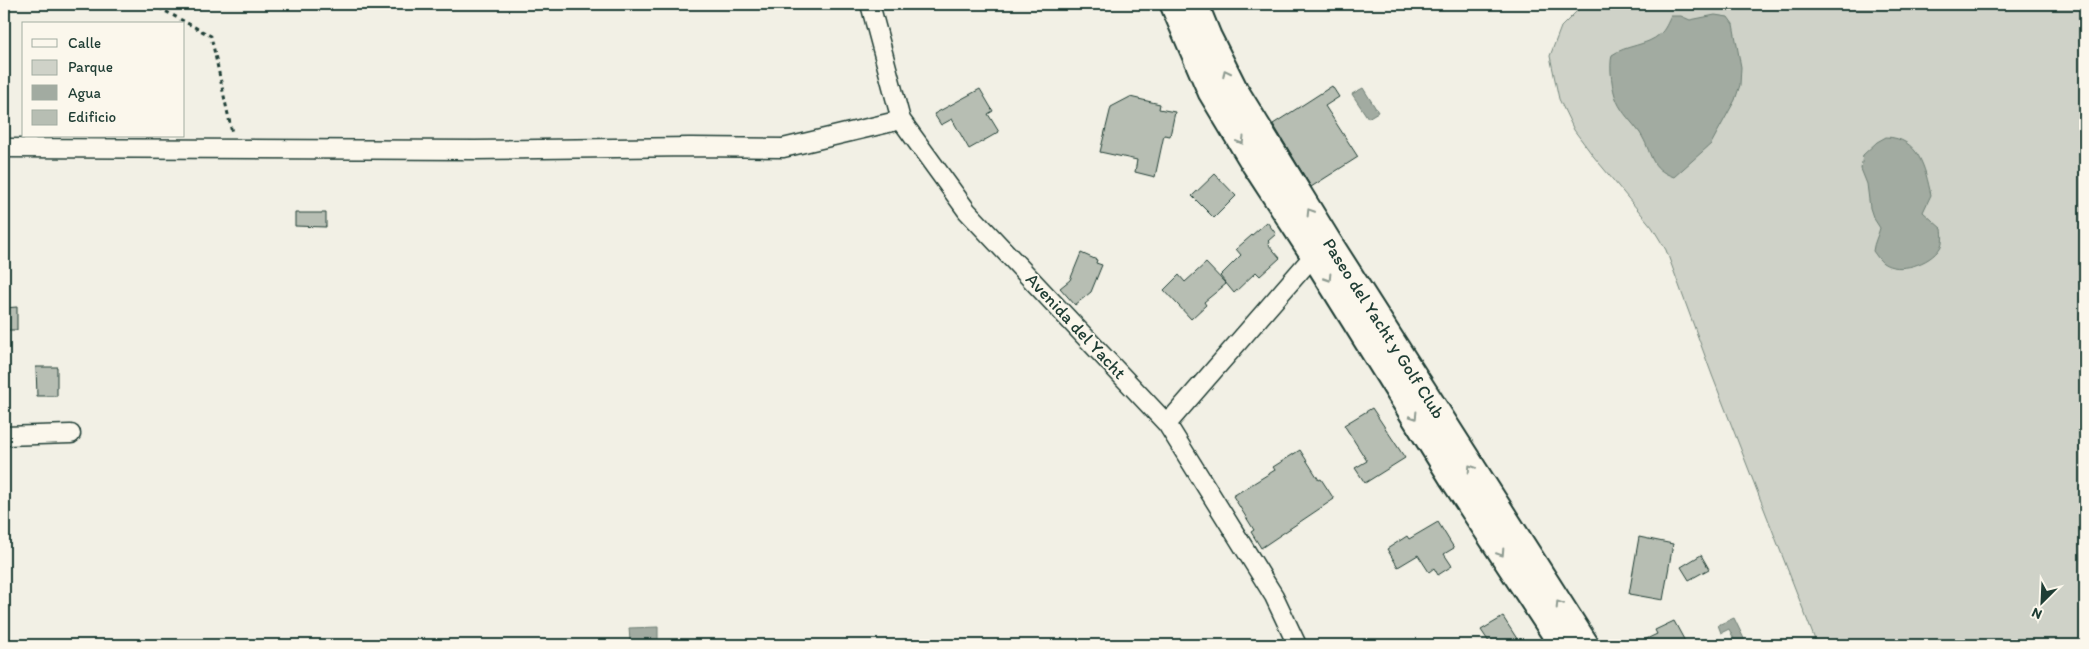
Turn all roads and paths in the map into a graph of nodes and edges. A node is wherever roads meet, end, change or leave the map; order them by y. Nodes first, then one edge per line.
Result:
1 (152, 4) edge
2 (870, 4) edge
3 (1173, 4) edge
4 (1196, 4) edge
5 (901, 120) junction
6 (4, 148) edge
7 (236, 150) junction
8 (1321, 247) junction
9 (1167, 424) junction
10 (71, 434) dead end
11 (4, 436) edge
12 (1297, 645) edge
13 (1562, 645) edge
14 (1586, 645) edge

1 - 7 path
2 - 5 street, Avenida del Yacht
3 -> 8 main road, Paseo del Yacht y Golf Club
8 -> 4 main road, Paseo del Yacht y Golf Club
5 - 7 street
5 - 9 street, Avenida del Yacht
6 - 7 street
8 - 9 street
8 -> 13 main road, Paseo del Yacht y Golf Club
14 -> 8 main road, Paseo del Yacht y Golf Club
9 - 12 street, Avenida del Yacht
10 - 11 street

